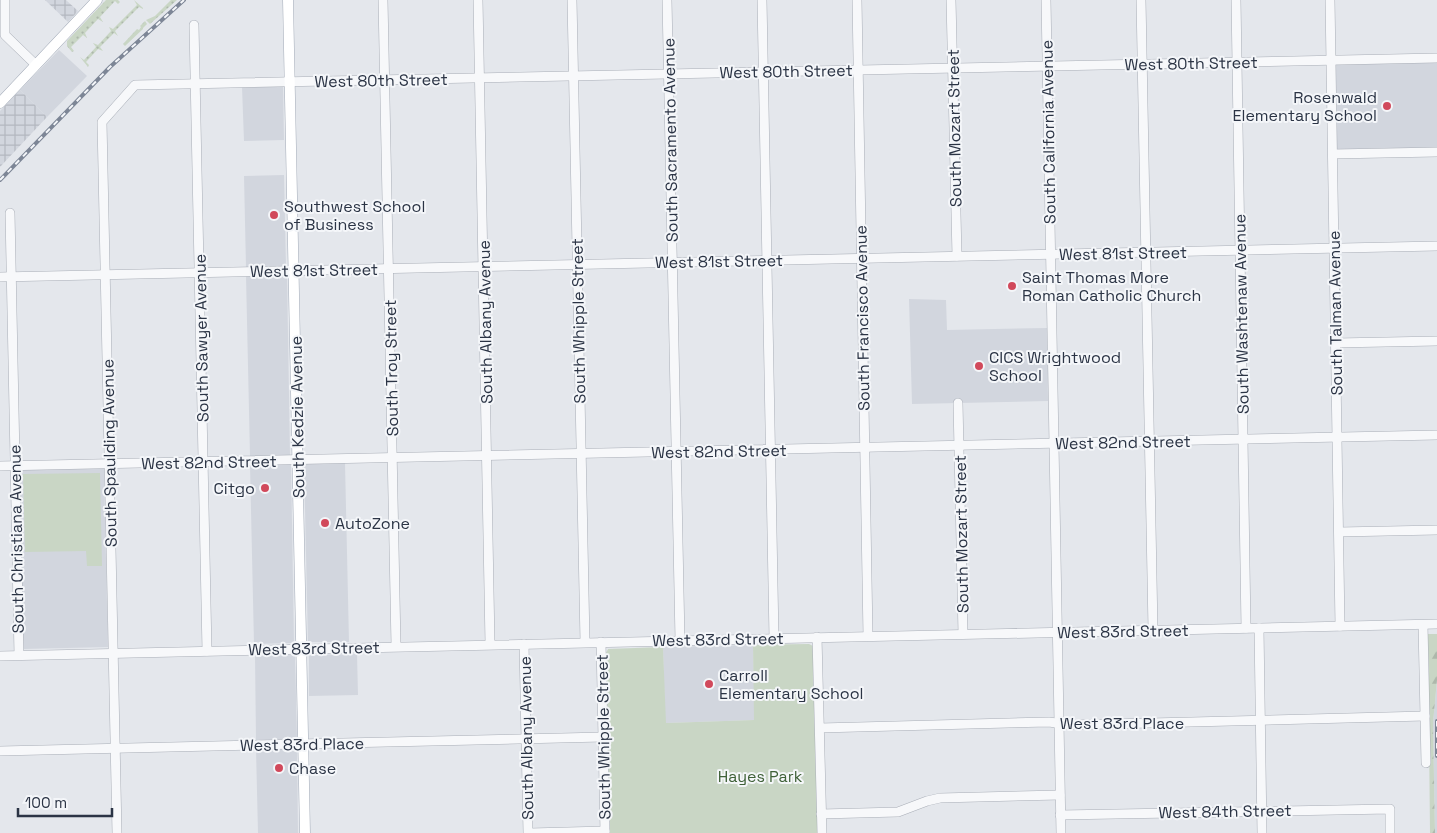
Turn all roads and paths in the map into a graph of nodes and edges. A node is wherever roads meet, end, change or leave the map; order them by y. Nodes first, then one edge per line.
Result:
1 (5, 0) edge
2 (98, 0) edge
3 (288, 0) edge
4 (383, 0) edge
5 (478, 0) edge
6 (572, 0) edge
7 (667, 0) edge
8 (762, 0) edge
9 (857, 0) edge
10 (951, 0) edge
11 (1046, 0) edge
12 (1140, 0) edge
13 (1236, 0) edge
14 (1330, 0) edge
15 (194, 25) dead end
16 (1437, 58) edge
17 (1331, 60) junction
18 (1237, 62) junction
19 (1142, 64) junction
20 (36, 65) junction
21 (1047, 66) junction
22 (953, 68) junction
23 (858, 70) junction
24 (763, 72) junction
25 (668, 74) junction
26 (573, 76) junction
27 (480, 78) junction
28 (384, 80) junction
29 (290, 82) junction
30 (195, 84) junction
31 (135, 85) joint
32 (0, 103) edge
33 (1437, 152) edge
34 (1333, 154) junction
35 (10, 213) dead end
36 (1437, 246) edge
37 (1334, 248) junction
38 (1240, 250) junction
39 (1146, 253) junction
40 (1050, 254) junction
41 (957, 256) junction
42 (861, 259) junction
43 (767, 261) junction
44 (672, 262) junction
45 (577, 265) junction
46 (484, 267) junction
47 (388, 268) junction
48 (294, 270) junction
49 (200, 273) junction
50 (105, 275) junction
51 (0, 277) edge
52 (10, 277) junction
53 (1437, 341) edge
54 (1336, 343) junction
55 (958, 403) dead end
56 (1437, 435) edge
57 (1337, 438) junction
58 (1243, 439) junction
59 (1149, 442) junction
60 (1053, 444) junction
61 (959, 445) junction
62 (865, 448) junction
63 (770, 450) junction
64 (676, 452) junction
65 (581, 454) junction
66 (487, 456) junction
67 (392, 458) junction
68 (298, 460) junction
69 (204, 462) junction
70 (110, 464) junction
71 (0, 466) edge
72 (14, 466) junction
73 (1437, 530) edge
74 (1339, 532) junction
75 (1437, 624) edge
76 (1423, 625) junction
77 (1340, 626) junction
78 (1246, 628) junction
79 (1259, 628) junction
80 (1153, 630) junction
81 (1057, 632) junction
82 (963, 634) junction
83 (868, 636) junction
84 (817, 637) junction
85 (774, 638) junction
86 (680, 640) junction
87 (585, 642) junction
88 (601, 642) junction
89 (490, 644) junction
90 (524, 644) junction
91 (396, 646) junction
92 (302, 648) junction
93 (207, 651) junction
94 (114, 653) junction
95 (19, 655) junction
96 (0, 656) edge
97 (1425, 716) junction
98 (1260, 720) junction
99 (1059, 724) junction
100 (820, 728) junction
101 (603, 737) junction
102 (526, 739) junction
103 (304, 744) junction
104 (116, 748) junction
105 (0, 751) edge
106 (1426, 763) dead end
107 (1060, 795) junction
108 (1262, 810) junction
109 (821, 814) junction
110 (1060, 815) junction
111 (605, 832) edge
112 (117, 833) edge
113 (305, 833) edge
114 (529, 833) edge
115 (822, 833) edge
116 (1061, 833) edge
117 (1262, 833) edge
118 (1390, 833) edge

1 - 20 street
2 - 20 main road
3 - 29 main road, South Kedzie Avenue
4 - 28 street, South Troy Street
5 - 27 street, South Albany Avenue
6 - 26 street, South Whipple Street
7 - 25 street, South Sacramento Avenue
8 - 24 street
9 - 23 street, South Francisco Avenue
10 - 22 street, South Mozart Street
11 - 21 street, South California Avenue
12 - 19 street
13 - 18 street, South Washtenaw Avenue
14 - 17 street, South Talman Avenue
15 - 30 street, South Sawyer Avenue
16 - 17 street, West 80th Street
17 - 18 street, West 80th Street
17 - 34 street, South Talman Avenue
18 - 19 street, West 80th Street
18 - 38 street, South Washtenaw Avenue
19 - 21 street, West 80th Street
19 - 39 street
20 - 32 main road
21 - 22 street, West 80th Street
21 - 40 street, South California Avenue
22 - 23 street, West 80th Street
22 - 41 street, South Mozart Street
23 - 24 street, West 80th Street
23 - 42 street, South Francisco Avenue
24 - 25 street, West 80th Street
24 - 43 street
25 - 26 street, West 80th Street
25 - 44 street, South Sacramento Avenue
26 - 27 street, West 80th Street
26 - 45 street, South Whipple Street
27 - 28 street, West 80th Street
27 - 46 street, South Albany Avenue
28 - 29 street, West 80th Street
28 - 47 street, South Troy Street
29 - 30 street, West 80th Street
29 - 48 main road, South Kedzie Avenue
30 - 31 street, West 80th Street
30 - 49 street, South Sawyer Avenue
31 - 50 street, South Spaulding Avenue
33 - 34 street
34 - 37 street, South Talman Avenue
35 - 52 street, South Christiana Avenue
36 - 37 street, West 81st Street
37 - 38 street, West 81st Street
37 - 54 street, South Talman Avenue
38 - 39 street, West 81st Street
38 - 58 street, South Washtenaw Avenue
39 - 40 street, West 81st Street
39 - 59 street
40 - 41 street, West 81st Street
40 - 60 street, South California Avenue
41 - 42 street, West 81st Street
42 - 43 street, West 81st Street
42 - 62 street, South Francisco Avenue
43 - 44 street, West 81st Street
43 - 63 street
44 - 45 street, West 81st Street
44 - 64 street, South Sacramento Avenue
45 - 46 street, West 81st Street
45 - 65 street, South Whipple Street
46 - 47 street, West 81st Street
46 - 66 street, South Albany Avenue
47 - 48 street, West 81st Street
47 - 67 street, South Troy Street
48 - 49 street, West 81st Street
48 - 68 main road, South Kedzie Avenue
49 - 50 street, West 81st Street
49 - 69 street, South Sawyer Avenue
50 - 52 street, West 81st Street
50 - 70 street, South Spaulding Avenue
51 - 52 street, West 81st Street
52 - 72 street, South Christiana Avenue
53 - 54 street
54 - 57 street, South Talman Avenue
55 - 61 street, South Mozart Street
56 - 57 street, West 82nd Street
57 - 58 street, West 82nd Street
57 - 74 street, South Talman Avenue
58 - 59 street, West 82nd Street
58 - 78 street, South Washtenaw Avenue
59 - 60 street, West 82nd Street
59 - 80 street
60 - 61 street, West 82nd Street
60 - 81 street, South California Avenue
61 - 62 street, West 82nd Street
61 - 82 street, South Mozart Street
62 - 63 street, West 82nd Street
62 - 83 street, South Francisco Avenue
63 - 64 street, West 82nd Street
63 - 85 street
64 - 65 street, West 82nd Street
64 - 86 street, South Sacramento Avenue
65 - 66 street, West 82nd Street
65 - 87 street, South Whipple Street
66 - 67 street, West 82nd Street
66 - 89 street, South Albany Avenue
67 - 68 street, West 82nd Street
67 - 91 street, South Troy Street
68 - 69 street, West 82nd Street
68 - 92 main road, South Kedzie Avenue
69 - 70 street, West 82nd Street
69 - 93 street, South Sawyer Avenue
70 - 72 street, West 82nd Street
70 - 94 street, South Spaulding Avenue
71 - 72 street, West 82nd Street
72 - 95 street, South Christiana Avenue
73 - 74 street
74 - 77 street, South Talman Avenue
75 - 76 street, West 83rd Street
76 - 77 street, West 83rd Street
76 - 97 street
77 - 79 street, West 83rd Street
78 - 79 street, West 83rd Street
78 - 80 street, West 83rd Street
79 - 98 street
80 - 81 street, West 83rd Street
81 - 82 street, West 83rd Street
81 - 99 street, South California Avenue
82 - 83 street, West 83rd Street
83 - 84 street, West 83rd Street
84 - 85 street, West 83rd Street
84 - 100 street
85 - 86 street, West 83rd Street
86 - 88 street, West 83rd Street
87 - 88 street, West 83rd Street
87 - 90 street, West 83rd Street
88 - 101 street, South Whipple Street
89 - 90 street, West 83rd Street
89 - 91 street, West 83rd Street
90 - 102 street, South Albany Avenue
91 - 92 street, West 83rd Street
92 - 93 street, West 83rd Street
92 - 103 main road, South Kedzie Avenue
93 - 94 street, West 83rd Street
94 - 95 street, West 83rd Street
94 - 104 street, South Spaulding Avenue
95 - 96 street, West 83rd Street
97 - 98 street, West 83rd Place
97 - 106 street
98 - 99 street, West 83rd Place
98 - 108 street
99 - 100 street, West 83rd Place
99 - 107 street, South California Avenue
100 - 109 street
101 - 102 street, West 83rd Place
101 - 111 street, South Whipple Street
102 - 103 street, West 83rd Place
102 - 114 street, South Albany Avenue
103 - 104 street, West 83rd Place
103 - 113 main road, South Kedzie Avenue
104 - 105 street, West 83rd Place
104 - 112 street, South Spaulding Avenue
107 - 109 street
107 - 110 street, South California Avenue
108 - 110 street, West 84th Street
108 - 117 street
108 - 118 street, West 84th Street
109 - 115 street
110 - 116 street, South California Avenue
111 - 114 street

